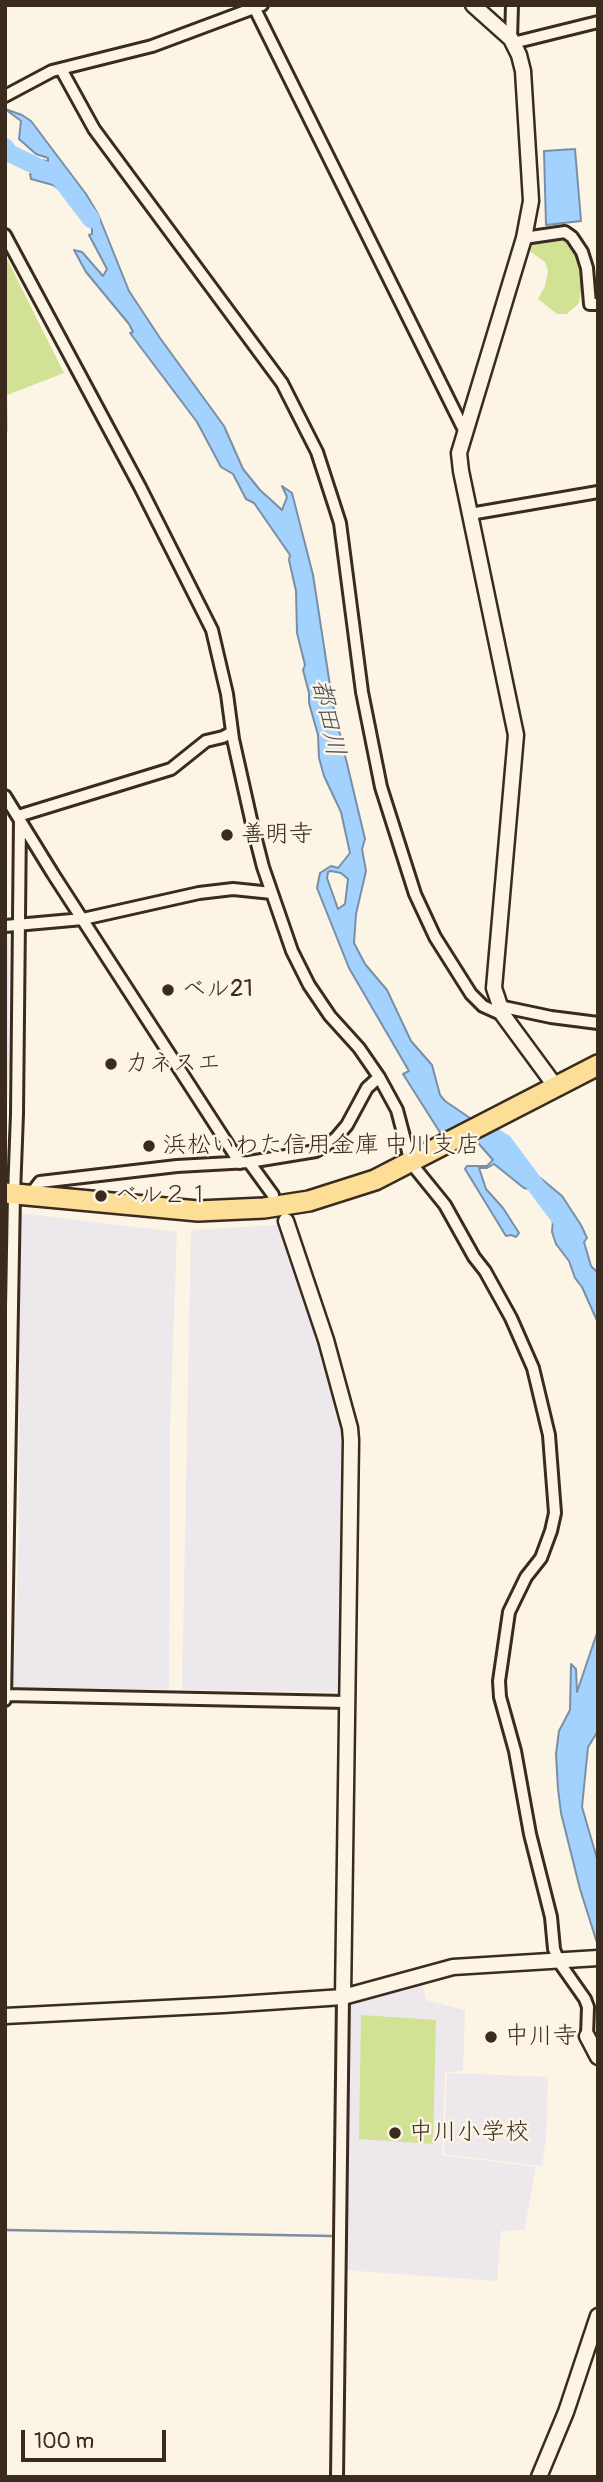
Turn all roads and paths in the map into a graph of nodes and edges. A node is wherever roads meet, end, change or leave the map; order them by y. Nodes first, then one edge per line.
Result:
1 (473, 5) edge
2 (512, 5) edge
3 (256, 6) edge
4 (598, 22) edge
5 (512, 41) junction
6 (56, 70) junction
7 (5, 96) edge
8 (5, 235) edge
9 (524, 238) junction
10 (598, 304) edge
11 (466, 434) junction
12 (598, 492) edge
13 (470, 514) junction
14 (232, 732) junction
15 (5, 796) edge
16 (19, 818) junction
17 (272, 893) junction
18 (83, 919) junction
19 (5, 926) edge
20 (19, 926) junction
21 (501, 1011) junction
22 (598, 1023) edge
23 (598, 1065) edge
24 (379, 1077) junction
25 (556, 1087) junction
26 (245, 1162) junction
27 (414, 1162) junction
28 (16, 1194) edge
29 (273, 1195) dead end
30 (286, 1221) dead end
31 (7, 1584) edge
32 (5, 1695) edge
33 (5, 1700) edge
34 (346, 1702) junction
35 (598, 1958) edge
36 (565, 1961) junction
37 (343, 1997) junction
38 (5, 2016) edge
39 (587, 2036) joint
40 (598, 2057) edge
41 (598, 2316) edge
42 (337, 2477) edge
43 (539, 2477) edge

1 - 5 street
2 - 5 street
3 - 6 street
3 - 11 street
4 - 5 street
5 - 9 street
6 - 7 street
6 - 21 street
8 - 14 street
9 - 10 street
9 - 11 street
11 - 13 street
12 - 13 street
13 - 21 street
14 - 16 street
14 - 17 street
15 - 16 street
16 - 18 street
16 - 20 street
17 - 18 street
17 - 24 street
18 - 20 street
18 - 26 street
19 - 20 street
20 - 28 street
21 - 22 street
21 - 25 street
23 - 25 highway
24 - 26 street
24 - 27 street
25 - 27 highway
26 - 28 street
26 - 29 street
27 - 28 highway
27 - 36 street
28 - 31 street
30 - 34 street
31 - 32 street
32 - 33 street
32 - 34 street
34 - 37 street
35 - 36 street
36 - 37 street
36 - 39 street
37 - 38 street
37 - 42 street
39 - 40 street
41 - 43 street

